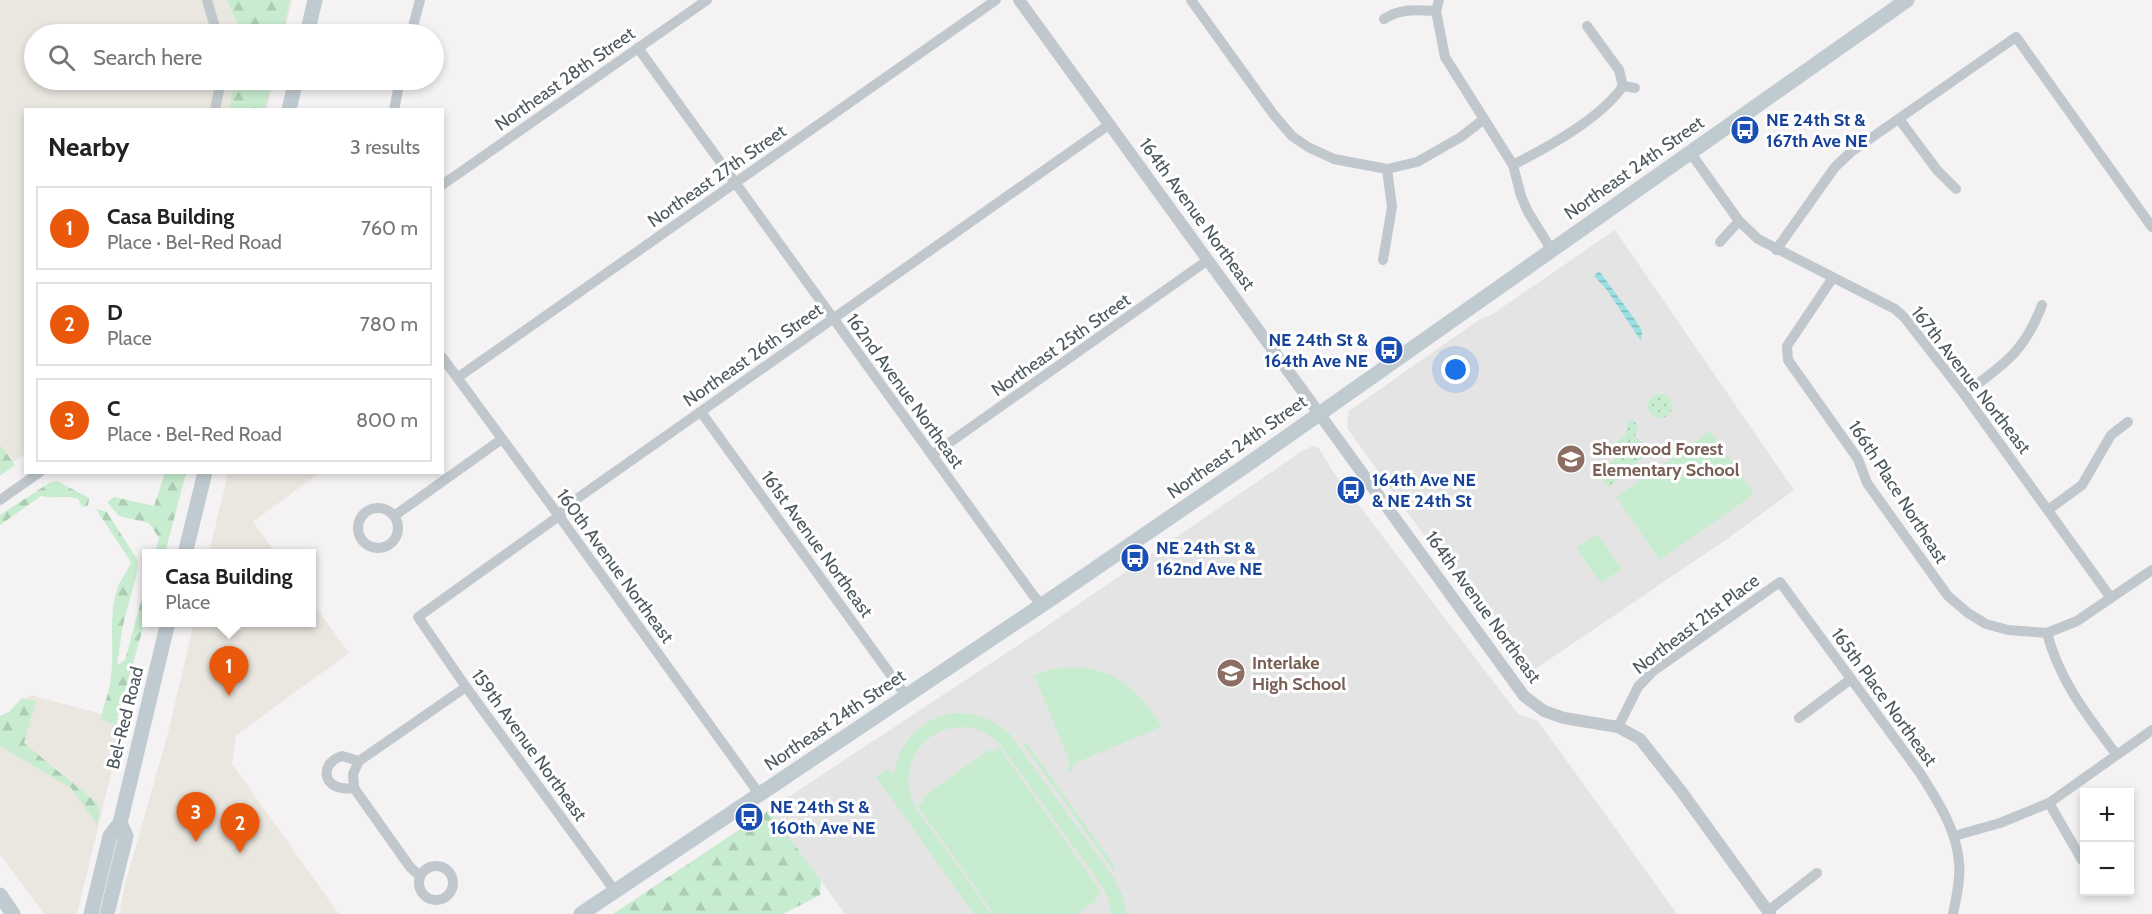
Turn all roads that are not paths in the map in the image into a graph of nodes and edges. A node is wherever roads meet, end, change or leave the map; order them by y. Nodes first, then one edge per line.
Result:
1 (207, 0) edge
2 (315, 0) edge
3 (420, 0) edge
4 (707, 0) edge
5 (996, 0) edge
6 (1019, 0) edge
7 (1191, 0) edge
8 (1907, 0) edge
9 (1437, 6) edge
10 (1384, 19) dead end
11 (215, 24) edge
12 (309, 24) edge
13 (414, 24) edge
14 (1587, 26) dead end
15 (638, 48) junction
16 (1623, 86) junction
17 (1635, 88) dead end
18 (219, 90) edge
19 (294, 90) edge
20 (398, 90) edge
21 (215, 108) edge
22 (289, 108) edge
23 (394, 108) edge
24 (1484, 119) junction
25 (1899, 119) junction
26 (1110, 124) junction
27 (1690, 152) junction
28 (1513, 165) junction
29 (1387, 169) junction
30 (735, 183) junction
31 (444, 184) edge
32 (1956, 189) dead end
33 (1740, 221) junction
34 (2152, 227) edge
35 (1720, 242) dead end
36 (1551, 249) junction
37 (1776, 250) junction
38 (1209, 260) junction
39 (1383, 260) dead end
40 (1832, 279) junction
41 (2042, 305) dead end
42 (832, 320) junction
43 (444, 360) edge
44 (457, 378) junction
45 (1964, 394) junction
46 (701, 412) junction
47 (1319, 413) junction
48 (2127, 422) dead end
49 (502, 439) junction
50 (932, 455) junction
51 (37, 474) edge
52 (205, 474) edge
53 (0, 500) edge
54 (2048, 510) junction
55 (394, 516) dead end
56 (559, 516) junction
57 (186, 549) edge
58 (2152, 570) edge
59 (1780, 582) joint
60 (2111, 598) junction
61 (1042, 605) junction
62 (418, 617) joint
63 (167, 627) edge
64 (2048, 633) junction
65 (1851, 680) junction
66 (466, 687) junction
67 (906, 696) junction
68 (1799, 717) dead end
69 (1618, 727) junction
70 (2152, 730) edge
71 (2116, 754) junction
72 (359, 760) junction
73 (354, 788) junction
74 (760, 795) junction
75 (2049, 803) junction
76 (120, 823) junction
77 (1954, 836) junction
78 (2080, 857) edge
79 (1817, 873) dead end
80 (420, 876) dead end
81 (615, 891) junction
82 (0, 896) edge
83 (1768, 913) edge
84 (14, 914) edge
85 (91, 914) edge
86 (107, 914) edge
87 (581, 914) edge
88 (1953, 914) edge

1 - 11 street
2 - 12 main road
3 - 13 street
4 - 15 street, Northeast 28th Street
5 - 30 street, Northeast 27th Street
6 - 26 street, 164th Avenue Northeast
7 - 29 street
8 - 27 main road, Northeast 24th Street
9 - 10 street
9 - 24 street
14 - 16 street
15 - 30 street, 162nd Avenue Northeast
15 - 31 street, Northeast 28th Street
16 - 17 street
16 - 28 street
18 - 21 street
19 - 22 main road
20 - 23 street
24 - 28 street
24 - 29 street
25 - 32 street
25 - 34 street
25 - 37 street
26 - 38 street, 164th Avenue Northeast
26 - 42 street, Northeast 26th Street
27 - 33 street, 167th Avenue Northeast
27 - 36 main road, Northeast 24th Street
28 - 36 street
29 - 39 street
30 - 42 street, 162nd Avenue Northeast
30 - 44 street, Northeast 27th Street
33 - 35 street
33 - 37 street, 167th Avenue Northeast
36 - 47 main road, Northeast 24th Street
37 - 40 street, 167th Avenue Northeast
38 - 47 street, 164th Avenue Northeast
38 - 50 street, Northeast 25th Street
40 - 45 street, 167th Avenue Northeast
40 - 64 street, 166th Place Northeast
41 - 45 street
42 - 46 street, Northeast 26th Street
42 - 50 street, 162nd Avenue Northeast
43 - 44 street, 160th Avenue Northeast
44 - 49 street, 160th Avenue Northeast
45 - 54 street, 167th Avenue Northeast
46 - 56 street, Northeast 26th Street
46 - 67 street, 161st Avenue Northeast
47 - 61 main road, Northeast 24th Street
47 - 69 street, 164th Avenue Northeast
48 - 54 street
49 - 55 street
49 - 56 street, 160th Avenue Northeast
50 - 61 street, 162nd Avenue Northeast
51 - 53 street
52 - 57 main road
54 - 60 street, 167th Avenue Northeast
56 - 62 street, Northeast 26th Street
56 - 74 street, 160th Avenue Northeast
58 - 60 street
59 - 65 street, 165th Place Northeast
59 - 69 street, Northeast 21st Place
60 - 64 street
61 - 67 main road, Northeast 24th Street
62 - 66 street, 159th Avenue Northeast
63 - 76 main road, Bel-Red Road
64 - 71 street
65 - 68 street
65 - 77 street, 165th Place Northeast
66 - 72 street
66 - 81 street, 159th Avenue Northeast
67 - 74 main road, Northeast 24th Street
69 - 83 street, 164th Avenue Northeast
70 - 71 street
71 - 75 street
72 - 73 street
72 - 73 street
73 - 80 street
74 - 81 main road, Northeast 24th Street
75 - 77 street
75 - 78 street
76 - 85 main road, Bel-Red Road
76 - 86 main road, Bel-Red Road
77 - 88 street, 165th Place Northeast
79 - 83 street
81 - 87 main road, Northeast 24th Street
82 - 84 main road

